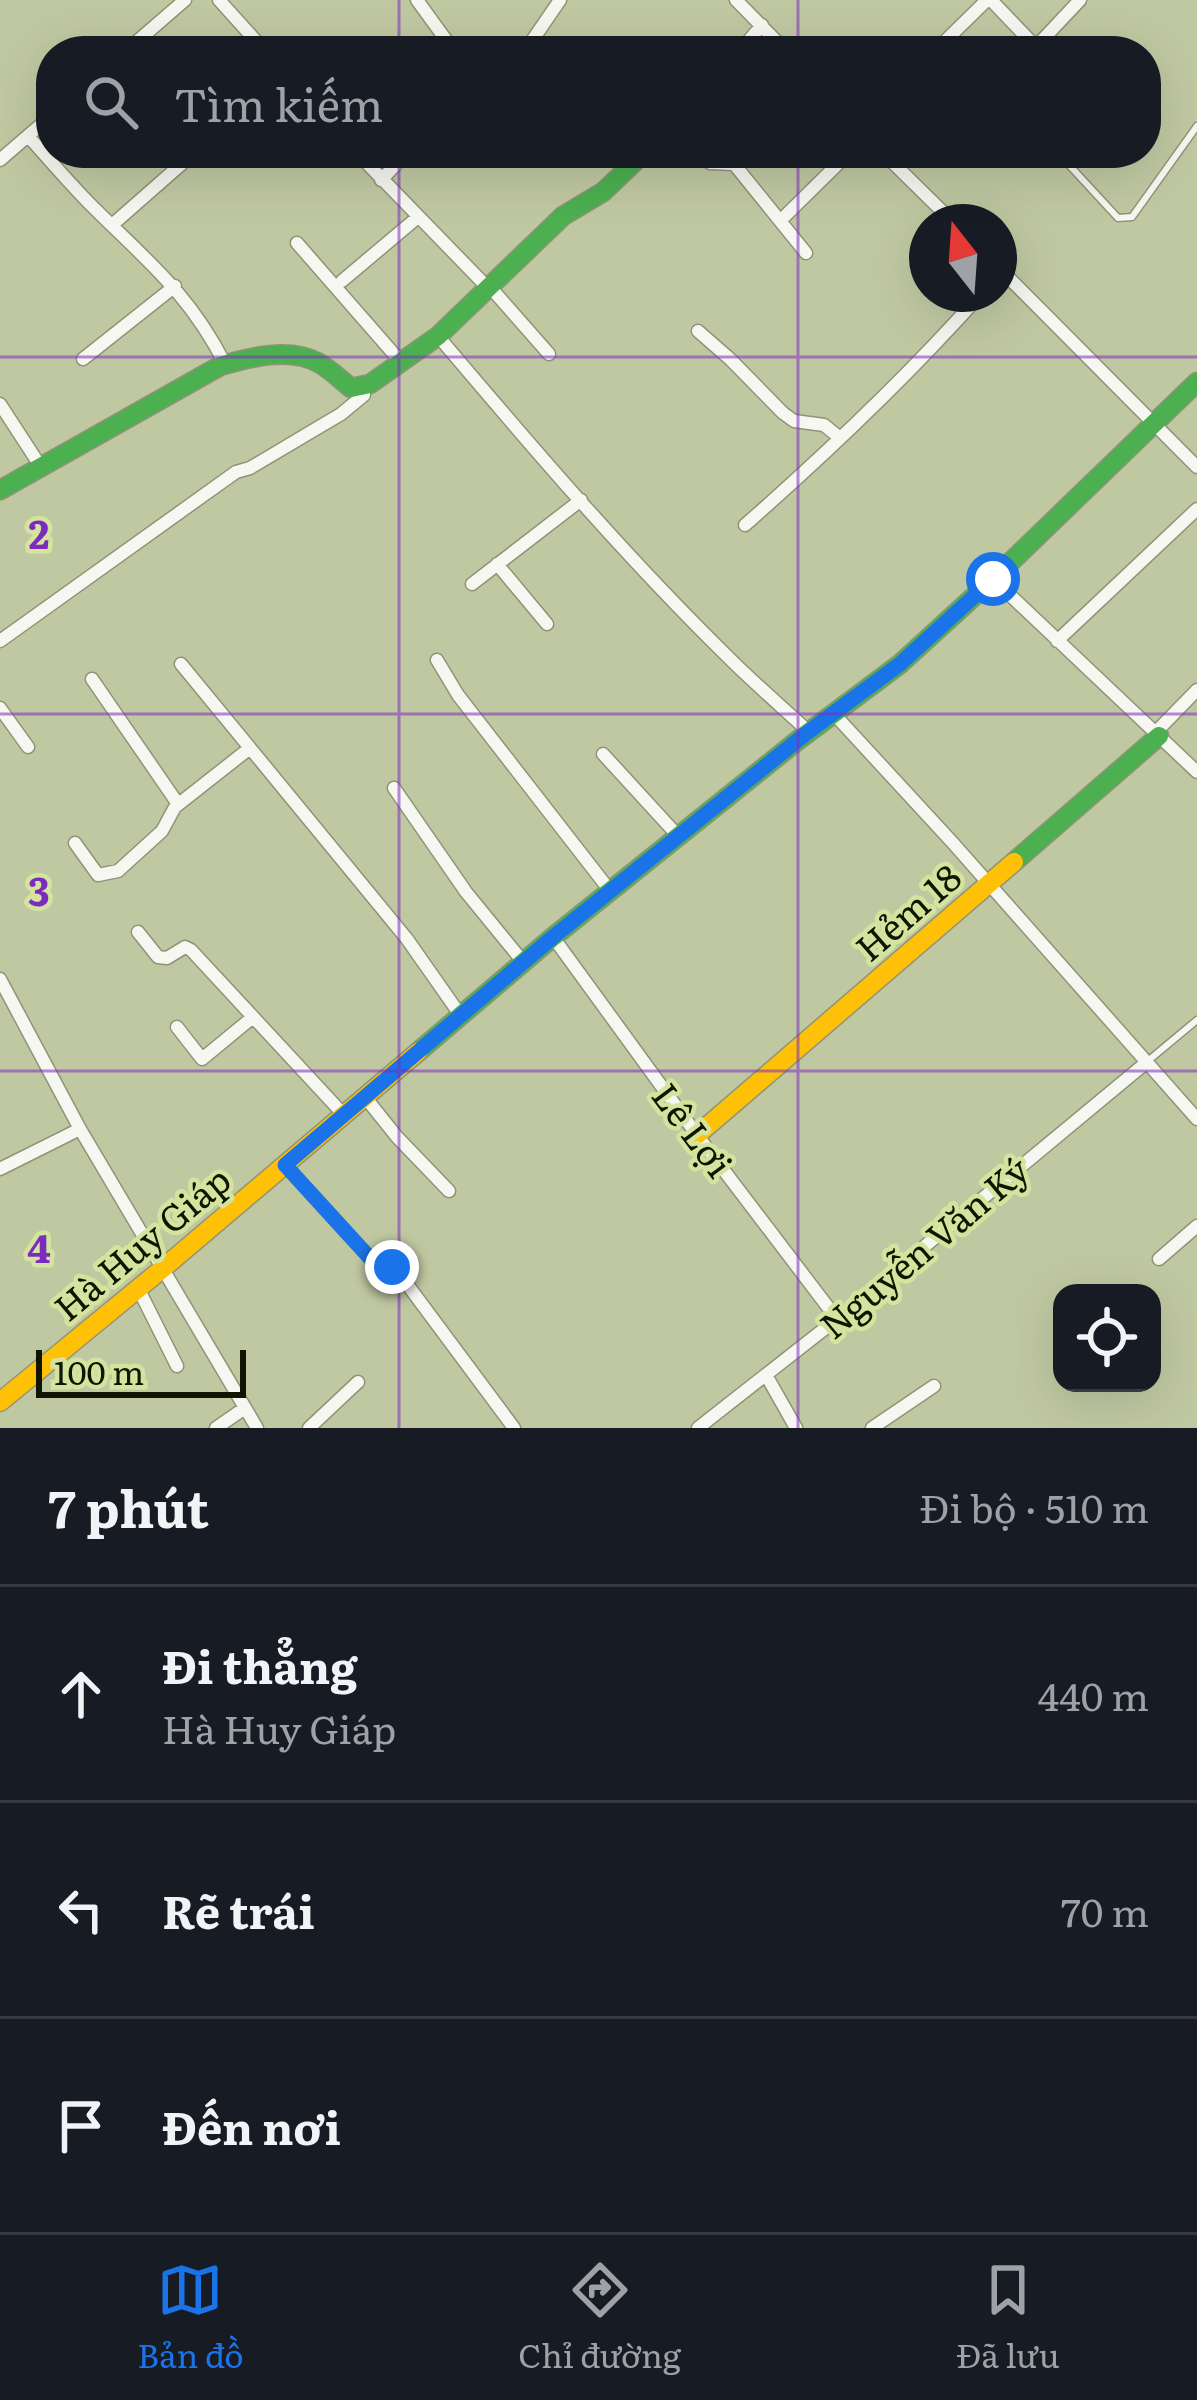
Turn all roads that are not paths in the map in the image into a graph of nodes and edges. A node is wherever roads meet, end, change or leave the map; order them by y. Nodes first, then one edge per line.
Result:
1 (185, 0) edge
2 (219, 0) edge
3 (417, 0) edge
4 (560, 0) edge
5 (736, 0) edge
6 (989, 0) edge
7 (1080, 0) edge
8 (762, 25) junction
9 (143, 36) edge
10 (251, 36) edge
11 (443, 36) edge
12 (535, 36) edge
13 (753, 36) edge
14 (772, 36) edge
15 (951, 36) edge
16 (1022, 36) edge
17 (1046, 36) edge
18 (1197, 126) edge
19 (36, 129) edge
20 (28, 136) junction
21 (36, 144) edge
22 (0, 160) edge
23 (58, 168) edge
24 (177, 168) edge
25 (370, 168) edge
26 (393, 168) edge
27 (628, 168) edge
28 (737, 168) edge
29 (834, 168) edge
30 (899, 168) edge
31 (1072, 168) edge
32 (381, 180) junction
33 (934, 204) edge
34 (418, 217) junction
35 (780, 221) junction
36 (112, 225) junction
37 (297, 243) dead end
38 (806, 253) dead end
39 (175, 286) junction
40 (341, 286) junction
41 (490, 288) junction
42 (1017, 288) edge
43 (965, 312) edge
44 (698, 331) dead end
45 (438, 336) junction
46 (549, 354) dead end
47 (83, 358) dead end
48 (400, 361) junction
49 (225, 364) junction
50 (1197, 382) edge
51 (364, 387) junction
52 (0, 404) edge
53 (1154, 422) junction
54 (840, 438) junction
55 (1197, 466) edge
56 (41, 467) junction
57 (0, 490) edge
58 (581, 500) junction
59 (1197, 508) edge
60 (746, 525) dead end
61 (497, 564) junction
62 (993, 579) junction
63 (472, 584) dead end
64 (547, 624) dead end
65 (0, 640) edge
66 (1057, 641) junction
67 (437, 660) dead end
68 (181, 664) dead end
69 (92, 679) dead end
70 (1197, 690) edge
71 (0, 708) edge
72 (834, 713) junction
73 (808, 732) junction
74 (1157, 734) junction
75 (28, 747) dead end
76 (250, 748) junction
77 (603, 754) dead end
78 (1197, 772) edge
79 (394, 788) dead end
80 (178, 804) junction
81 (679, 837) junction
82 (75, 843) dead end
83 (989, 884) junction
84 (611, 892) junction
85 (138, 932) dead end
86 (553, 937) junction
87 (524, 962) junction
88 (0, 979) edge
89 (461, 1016) junction
90 (253, 1017) junction
91 (1197, 1020) edge
92 (177, 1028) dead end
93 (1147, 1062) junction
94 (365, 1097) junction
95 (344, 1115) junction
96 (1197, 1119) edge
97 (80, 1129) junction
98 (697, 1135) junction
99 (285, 1165) junction
100 (0, 1168) edge
101 (448, 1190) dead end
102 (1197, 1226) edge
103 (1159, 1259) dead end
104 (163, 1268) junction
105 (138, 1288) junction
106 (837, 1319) junction
107 (178, 1366) dead end
108 (766, 1375) junction
109 (358, 1382) dead end
110 (934, 1386) dead end
111 (0, 1402) edge
112 (245, 1408) junction
113 (216, 1428) edge
114 (257, 1428) edge
115 (309, 1428) edge
116 (514, 1428) edge
117 (698, 1428) edge
118 (796, 1428) edge
119 (872, 1428) edge

1 - 9 street
2 - 10 street
3 - 11 street
4 - 12 street
5 - 8 street
6 - 15 street
6 - 16 street
7 - 17 street
8 - 13 street
8 - 14 street
18 - 31 lane
19 - 20 street
20 - 21 street
20 - 22 street
23 - 36 street
24 - 36 street
25 - 32 street
26 - 32 street
27 - 41 street
28 - 35 street
29 - 35 street
30 - 33 street
32 - 34 street
34 - 40 street
34 - 41 street
35 - 38 street
36 - 39 street
37 - 40 street
39 - 47 street
39 - 49 street
40 - 48 street
41 - 45 street
41 - 46 street
42 - 53 street
43 - 54 street
44 - 54 street
45 - 48 street
45 - 58 street
48 - 51 street
49 - 51 street
49 - 56 street
50 - 53 street, Hà Huy Giáp
51 - 65 street
52 - 56 street
53 - 55 street
53 - 62 street, Hà Huy Giáp
54 - 60 street
56 - 57 street
58 - 61 street
58 - 73 street
59 - 66 street
61 - 63 street
61 - 64 street
62 - 66 street
62 - 72 street, Hà Huy Giáp
66 - 74 street
67 - 84 street
68 - 76 street
69 - 80 street
70 - 74 street
71 - 75 street
72 - 73 street, Hà Huy Giáp
72 - 83 street
73 - 81 street, Hà Huy Giáp
74 - 78 street
74 - 83 street, Hẻm 18
76 - 80 street
76 - 89 street
77 - 81 street
79 - 87 street
80 - 82 street
81 - 84 street, Hà Huy Giáp
83 - 93 street
83 - 98 street, Hẻm 18
84 - 86 street, Hà Huy Giáp
85 - 90 street
86 - 87 street, Hà Huy Giáp
86 - 98 street, Lê Lợi
87 - 89 street, Hà Huy Giáp
88 - 97 street
89 - 94 street, Hà Huy Giáp
90 - 92 street
90 - 95 street
91 - 93 lane
93 - 96 street
93 - 106 street, Nguyễn Văn Ký
94 - 95 street, Hà Huy Giáp
94 - 101 street
95 - 99 street, Hà Huy Giáp
97 - 100 street
97 - 104 street
98 - 106 street, Lê Lợi
99 - 104 street, Hà Huy Giáp
99 - 116 street
102 - 103 street
104 - 105 street, Hà Huy Giáp
104 - 112 street
105 - 107 street
105 - 111 street, Hà Huy Giáp
106 - 108 street, Nguyễn Văn Ký
108 - 117 street, Nguyễn Văn Ký
108 - 118 street
109 - 115 street
110 - 119 street
112 - 113 street
112 - 114 street

